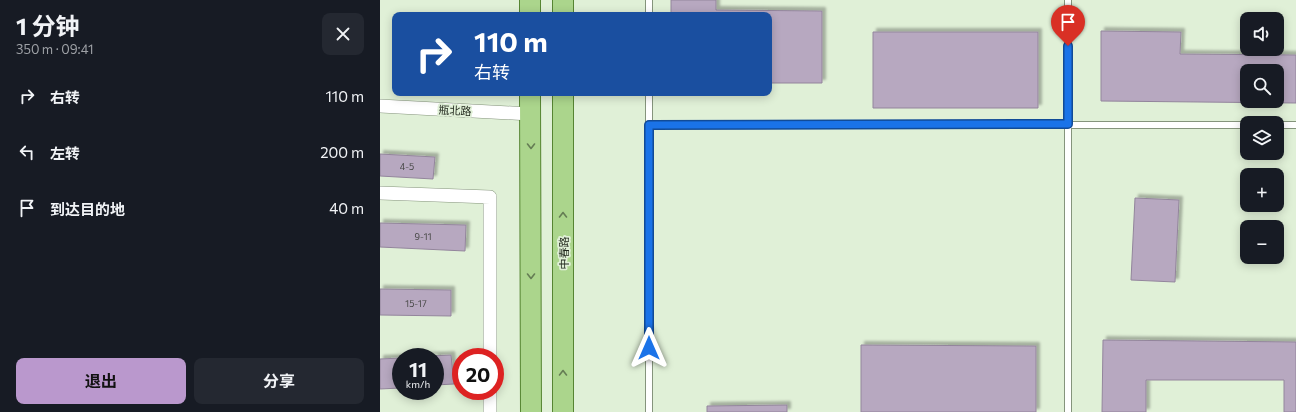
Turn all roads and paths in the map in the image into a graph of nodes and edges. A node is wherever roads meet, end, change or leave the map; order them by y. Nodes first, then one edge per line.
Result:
1 (530, 0) edge
2 (563, 0) edge
3 (649, 0) edge
4 (1068, 0) edge
5 (530, 12) edge
6 (563, 12) edge
7 (649, 12) edge
8 (530, 96) edge
9 (563, 96) edge
10 (649, 96) edge
11 (380, 106) edge
12 (530, 114) junction
13 (1068, 124) junction
14 (649, 125) junction
15 (1240, 125) edge
16 (1284, 125) edge
17 (1296, 125) edge
18 (380, 193) edge
19 (490, 348) edge
20 (490, 400) edge
21 (490, 412) edge
22 (531, 412) edge
23 (563, 412) edge
24 (649, 412) edge
25 (1068, 412) edge

1 - 5 main road
2 - 6 main road
3 - 7 lane
4 - 13 lane
8 - 12 main road
23 -> 9 main road, 中春路
10 - 14 lane
11 - 12 street, 瓶北路
12 -> 22 main road
13 - 14 lane
13 - 15 lane
13 - 25 lane
14 - 24 lane
16 - 17 lane
18 - 19 street
20 - 21 street

